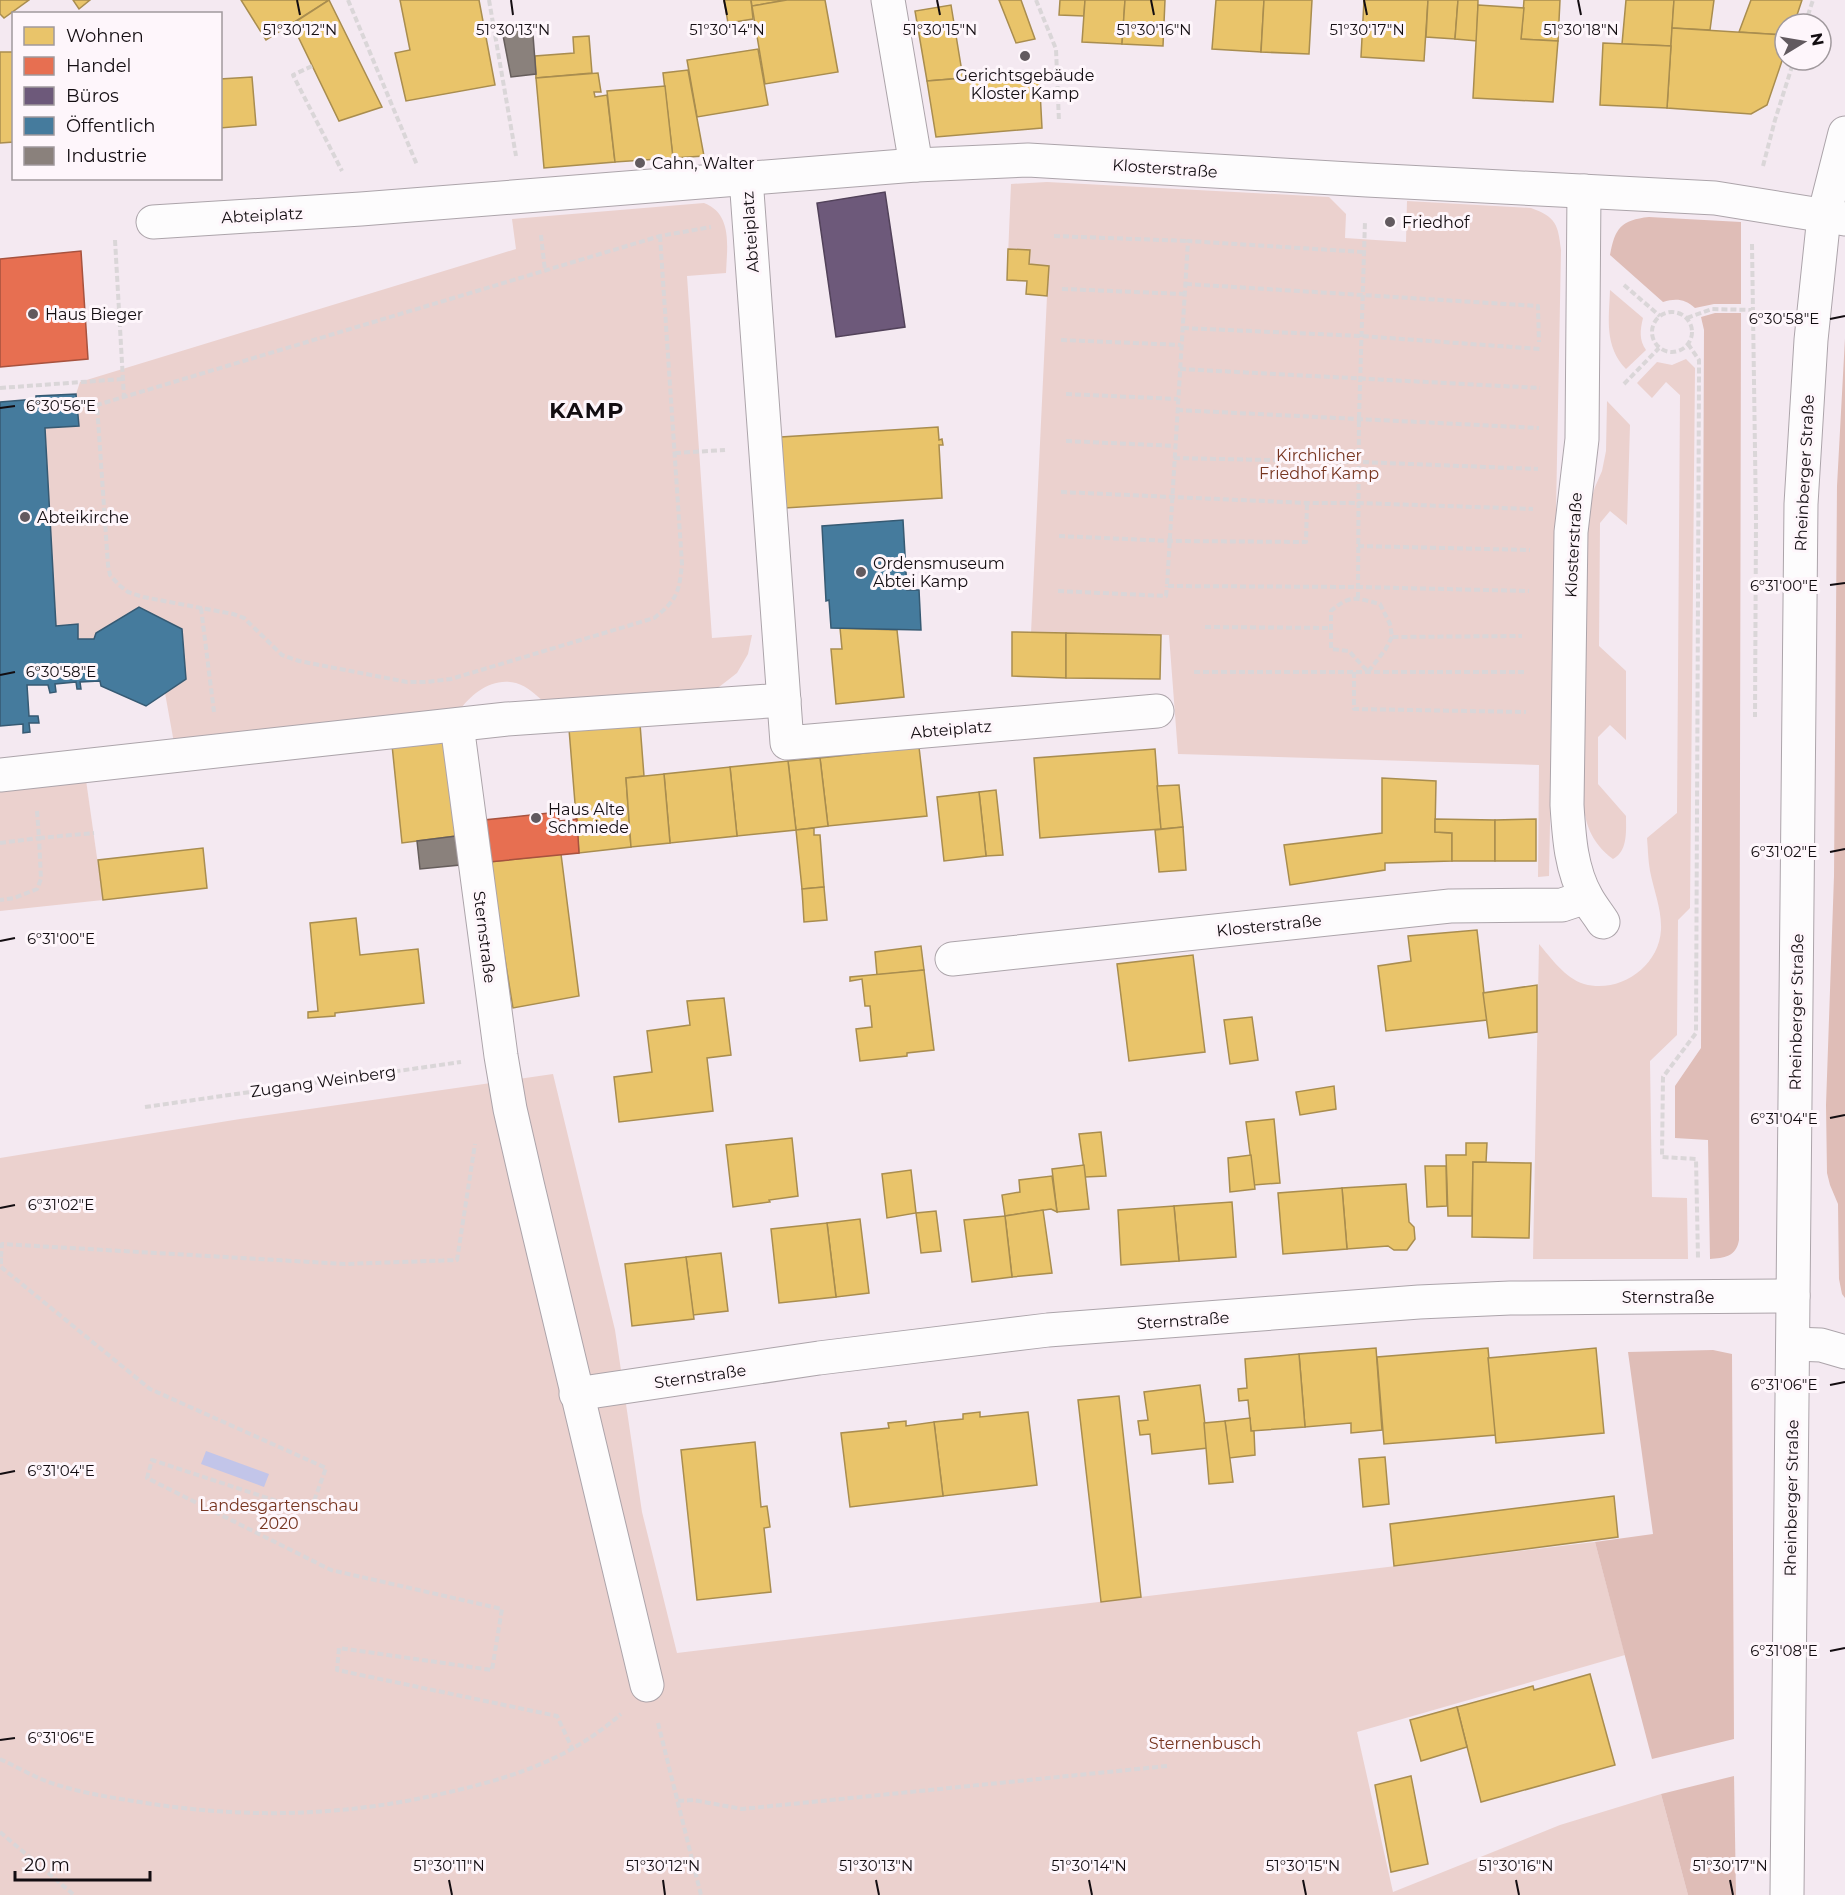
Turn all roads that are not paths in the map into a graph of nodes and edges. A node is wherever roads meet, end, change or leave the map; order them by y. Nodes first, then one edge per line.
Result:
1 (888, 0) edge
2 (1845, 133) edge
3 (916, 165) junction
4 (746, 178) junction
5 (1584, 191) junction
6 (1835, 217) edge
7 (153, 222) dead end
8 (784, 700) junction
9 (1157, 711) dead end
10 (457, 725) junction
11 (0, 776) edge
12 (952, 959) dead end
13 (1793, 1296) junction
14 (1793, 1344) junction
15 (1845, 1352) edge
16 (576, 1394) junction
17 (647, 1685) road end
18 (1787, 1895) edge

1 - 3 street
2 - 6 street, Rheinberger Straße
3 - 4 street, Klosterstraße
3 - 5 street, Klosterstraße
4 - 7 street, Abteiplatz
4 - 8 street, Abteiplatz
5 - 6 street, Klosterstraße
5 - 12 street, Klosterstraße
6 - 13 street, Rheinberger Straße
8 - 9 street, Abteiplatz
8 - 10 street
10 - 11 street
10 - 16 street, Sternstraße
13 - 14 street, Rheinberger Straße
13 - 16 street, Sternstraße
14 - 15 street
14 - 18 street, Rheinberger Straße
16 - 17 street, Sternstraße

